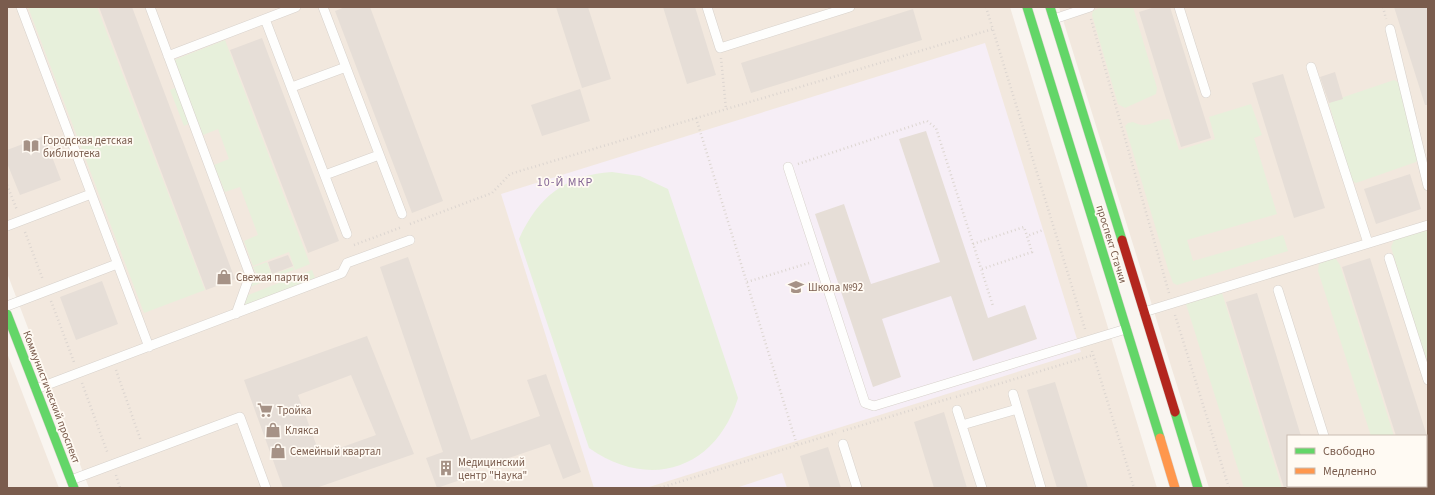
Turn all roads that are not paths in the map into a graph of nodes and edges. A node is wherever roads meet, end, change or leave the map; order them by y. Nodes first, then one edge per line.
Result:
1 (21, 7) edge
2 (150, 7) edge
3 (296, 7) edge
4 (323, 7) edge
5 (708, 7) edge
6 (850, 7) edge
7 (1027, 7) edge
8 (1050, 7) edge
9 (1089, 7) edge
10 (1179, 7) edge
11 (265, 19) junction
12 (1054, 19) junction
13 (1390, 29) dead end
14 (1051, 48) junction
15 (168, 56) junction
16 (346, 67) junction
17 (1311, 67) dead end
18 (292, 88) junction
19 (1206, 93) dead end
20 (379, 155) junction
21 (788, 167) road end
22 (325, 175) junction
23 (1428, 186) edge
24 (91, 194) junction
25 (402, 214) dead end
26 (1428, 224) edge
27 (7, 226) edge
28 (347, 234) road end
29 (410, 240) dead end
30 (1368, 243) junction
31 (1389, 258) dead end
32 (117, 264) junction
33 (1278, 290) dead end
34 (7, 306) edge
35 (1144, 312) junction
36 (7, 314) edge
37 (236, 314) junction
38 (1126, 328) junction
39 (149, 347) junction
40 (1428, 380) edge
41 (36, 389) junction
42 (1012, 394) dead end
43 (1017, 408) junction
44 (957, 410) dead end
45 (962, 424) junction
46 (1324, 435) edge
47 (843, 444) dead end
48 (73, 484) edge
49 (266, 488) edge
50 (857, 488) edge
51 (982, 488) edge
52 (1041, 488) edge
53 (1175, 488) edge
54 (1198, 488) edge

1 - 24 lane
2 - 15 lane
3 - 11 lane
4 - 16 lane
5 - 6 lane
7 - 14 main road, проспект Стачки
8 - 12 main road, проспект Стачки
9 - 12 lane
10 - 19 lane
11 - 15 lane
11 - 18 lane
12 - 14 main road, проспект Стачки
13 - 23 lane
14 - 35 main road, проспект Стачки
14 - 38 main road, проспект Стачки
15 - 37 lane
16 - 18 lane
16 - 20 lane
17 - 30 lane
18 - 22 lane
20 - 22 lane
20 - 25 lane
21 - 38 lane
22 - 28 lane
24 - 27 lane
24 - 32 lane
26 - 30 lane
29 - 37 lane
30 - 35 lane
31 - 40 lane
32 - 34 lane
32 - 39 lane
33 - 46 lane
35 - 54 main road, проспект Стачки
36 - 41 main road, Коммунистический проспект
37 - 39 lane
38 - 53 main road, проспект Стачки
39 - 41 lane
41 - 48 main road, Коммунистический проспект
42 - 43 lane
43 - 45 lane
43 - 52 lane
44 - 45 lane
45 - 51 lane
47 - 50 lane
48 - 49 lane

